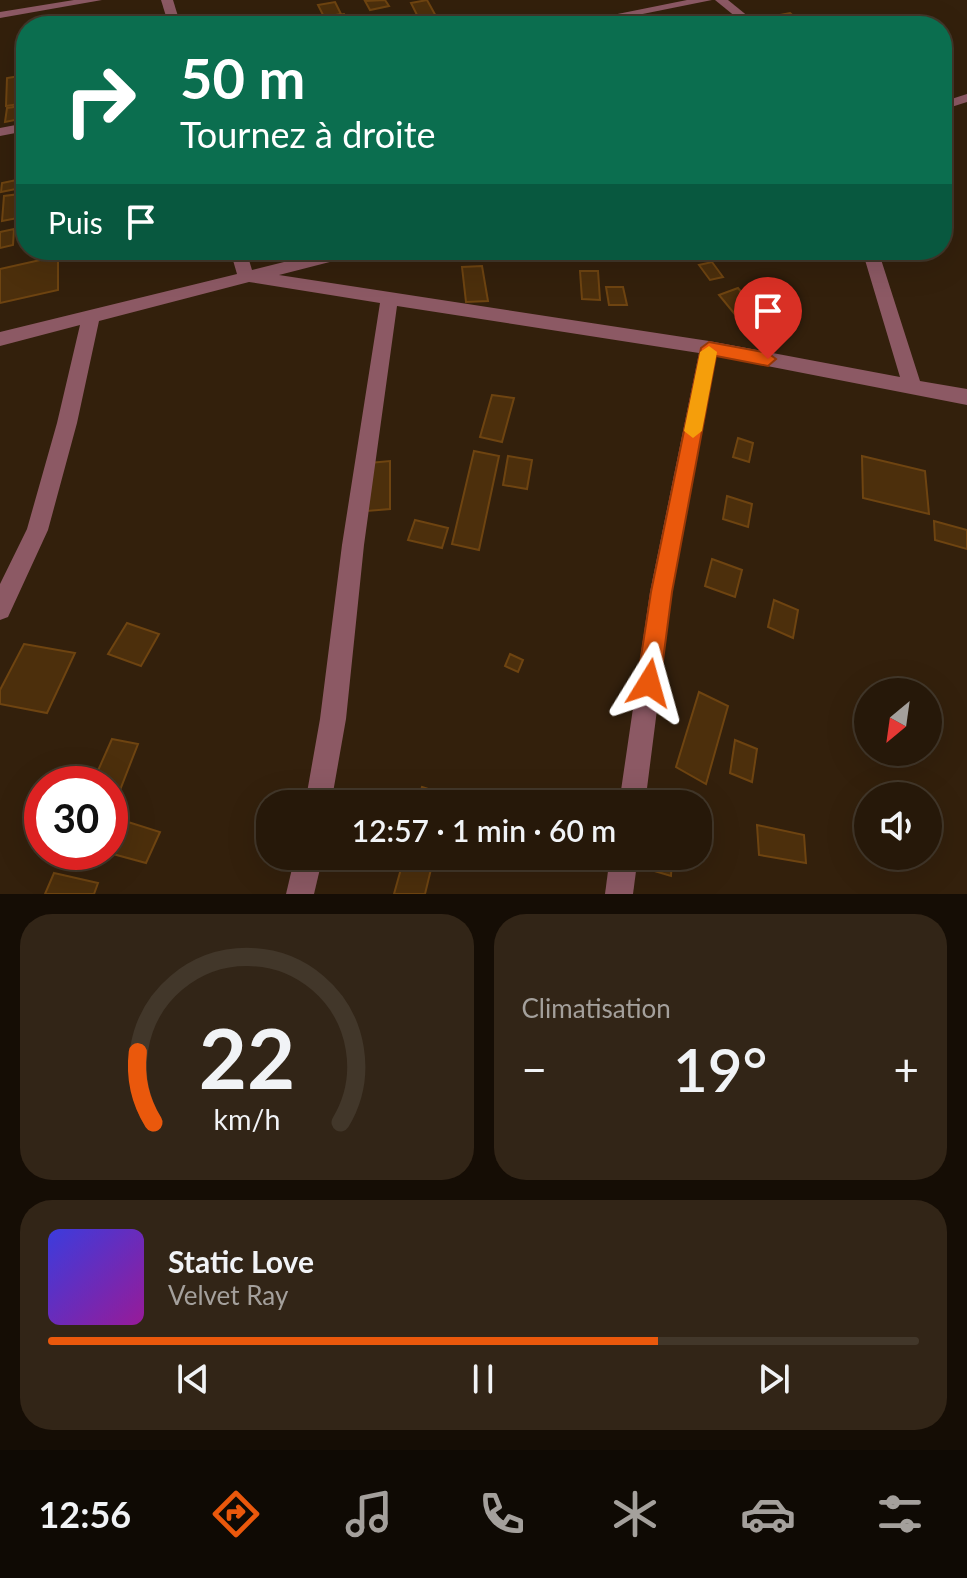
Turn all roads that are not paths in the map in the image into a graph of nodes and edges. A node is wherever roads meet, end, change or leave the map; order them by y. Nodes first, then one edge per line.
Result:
1 (96, 0) edge
2 (706, 0) edge
3 (721, 0) edge
4 (0, 15) edge
5 (619, 16) edge
6 (741, 16) edge
7 (241, 260) edge
8 (313, 260) edge
9 (873, 260) edge
10 (246, 276) junction
11 (390, 296) junction
12 (91, 318) junction
13 (0, 339) edge
14 (709, 348) junction
15 (913, 387) junction
16 (967, 397) edge
17 (0, 609) edge
18 (320, 790) edge
19 (634, 790) edge
20 (306, 870) edge
21 (622, 870) edge
22 (300, 894) edge
23 (619, 894) edge

1 - 4 street
2 - 5 street
3 - 6 street
7 - 10 street
8 - 10 street
9 - 15 street
10 - 11 street
10 - 12 street
11 - 14 street
11 - 18 street
12 - 13 street
12 - 17 street
14 - 15 street
14 - 19 street
15 - 16 street
20 - 22 street
21 - 23 street

